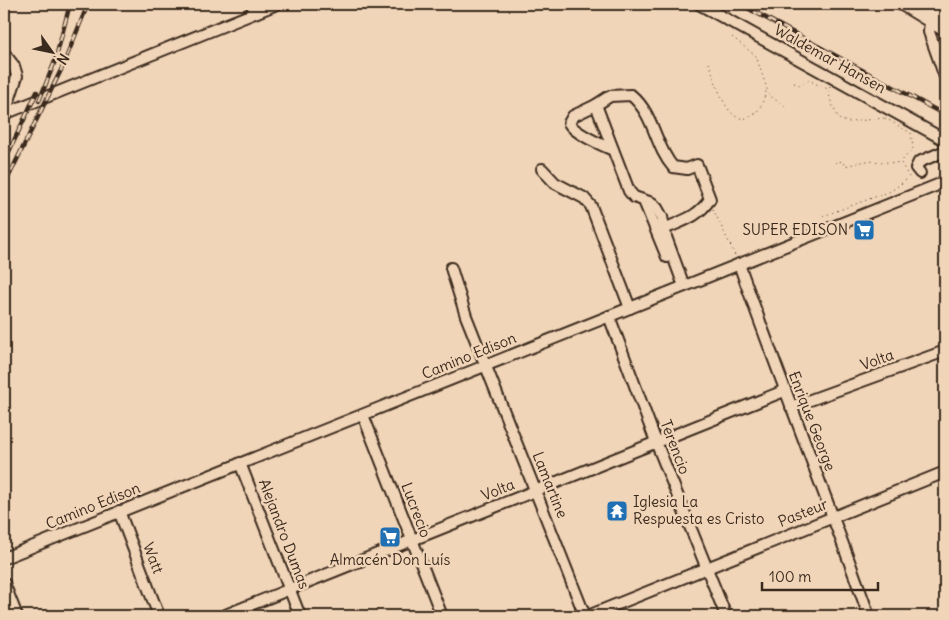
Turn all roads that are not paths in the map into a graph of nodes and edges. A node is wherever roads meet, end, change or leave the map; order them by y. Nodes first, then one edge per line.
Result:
1 (277, 4) edge
2 (699, 4) edge
3 (902, 4) edge
4 (918, 4) edge
5 (936, 4) edge
6 (254, 8) edge
7 (945, 9) edge
8 (945, 20) edge
9 (930, 21) junction
10 (945, 30) edge
11 (4, 53) edge
12 (945, 78) edge
13 (596, 105) junction
14 (4, 113) edge
15 (945, 140) edge
16 (613, 150) junction
17 (945, 151) edge
18 (542, 170) dead end
19 (920, 173) dead end
20 (945, 182) edge
21 (644, 201) junction
22 (664, 229) junction
23 (676, 262) junction
24 (739, 264) junction
25 (451, 268) dead end
26 (684, 286) junction
27 (630, 308) junction
28 (609, 316) junction
29 (945, 351) edge
30 (486, 365) junction
31 (784, 391) junction
32 (790, 407) junction
33 (363, 415) junction
34 (656, 442) junction
35 (240, 463) junction
36 (945, 472) edge
37 (536, 490) junction
38 (119, 511) junction
39 (833, 517) junction
40 (412, 542) junction
41 (4, 558) edge
42 (707, 568) junction
43 (4, 583) edge
44 (290, 590) junction
45 (17, 616) edge
46 (159, 616) edge
47 (223, 616) edge
48 (300, 616) edge
49 (442, 616) edge
50 (586, 616) edge
51 (726, 616) edge
52 (869, 616) edge

1 - 6 street
2 - 15 street, Waldemar Hansen
3 - 9 main road
4 - 8 street
5 - 7 main road
6 - 14 street
9 - 10 main road
9 - 12 street
11 - 14 street
13 - 16 street
13 - 16 street
13 - 22 street
16 - 21 street
17 - 19 street
18 - 27 street
20 - 24 street, Camino Edison
21 - 22 street
21 - 23 street
22 - 23 street
23 - 26 street
24 - 26 street, Camino Edison
24 - 31 street, Enrique George
25 - 30 street, Lamartine
26 - 27 street, Camino Edison
27 - 28 street, Camino Edison
28 - 30 street, Camino Edison
28 - 34 street, Terencio
29 - 32 street, Volta
30 - 33 street, Camino Edison
30 - 37 street, Lamartine
31 - 32 street, Enrique George
31 - 34 street, Volta
32 - 39 street, Enrique George
33 - 35 street, Camino Edison
33 - 40 street, Lucrecio
34 - 37 street, Volta
34 - 42 street, Terencio
35 - 38 street, Camino Edison
35 - 44 street, Alejandro Dumas
36 - 39 street, Pasteur
37 - 40 street, Volta
37 - 50 street, Lamartine
38 - 41 street, Camino Edison
38 - 46 street, Watt
39 - 42 street, Pasteur
39 - 52 street, Enrique George
40 - 44 street, Volta
40 - 49 street, Lucrecio
42 - 50 street, Pasteur
42 - 51 street, Terencio
43 - 45 street
44 - 47 street, Volta
44 - 48 street, Alejandro Dumas

